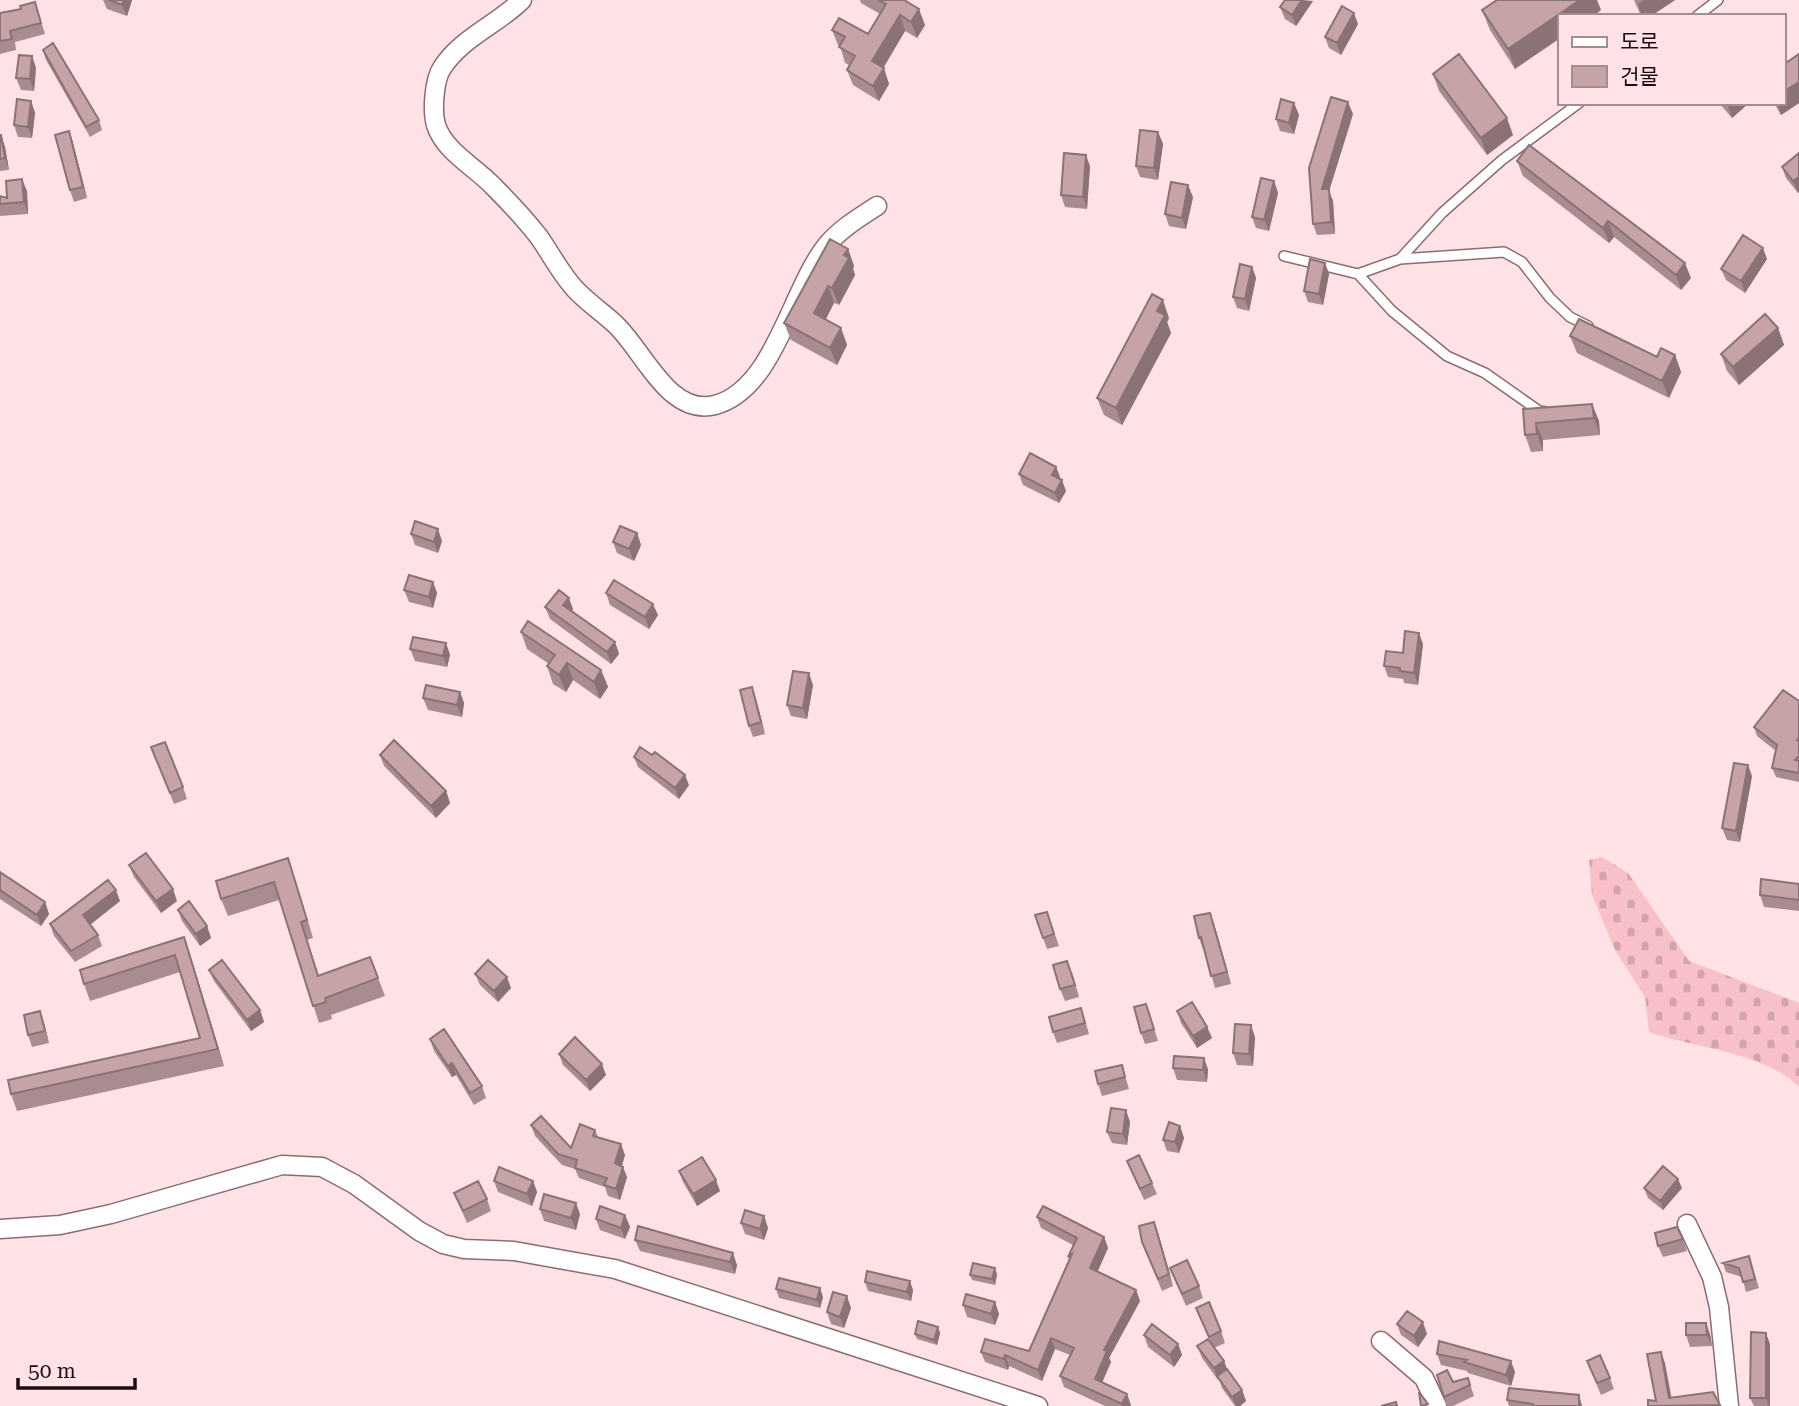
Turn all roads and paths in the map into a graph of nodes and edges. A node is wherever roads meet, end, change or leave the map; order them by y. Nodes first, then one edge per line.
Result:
1 (522, 0) edge
2 (1718, 0) edge
3 (1700, 14) edge
4 (1576, 105) edge
5 (877, 206) dead end
6 (1284, 256) dead end
7 (1399, 259) junction
8 (1358, 274) junction
9 (1594, 329) edge
10 (1552, 412) edge
11 (1688, 1224) dead end
12 (0, 1229) edge
13 (1381, 1342) dead end
14 (1038, 1406) edge
15 (1437, 1406) edge
16 (1729, 1406) edge

1 - 5 street
2 - 3 lane
4 - 7 lane
6 - 8 lane
7 - 8 lane
7 - 9 lane
8 - 10 lane
11 - 16 street
12 - 14 street
13 - 15 street

